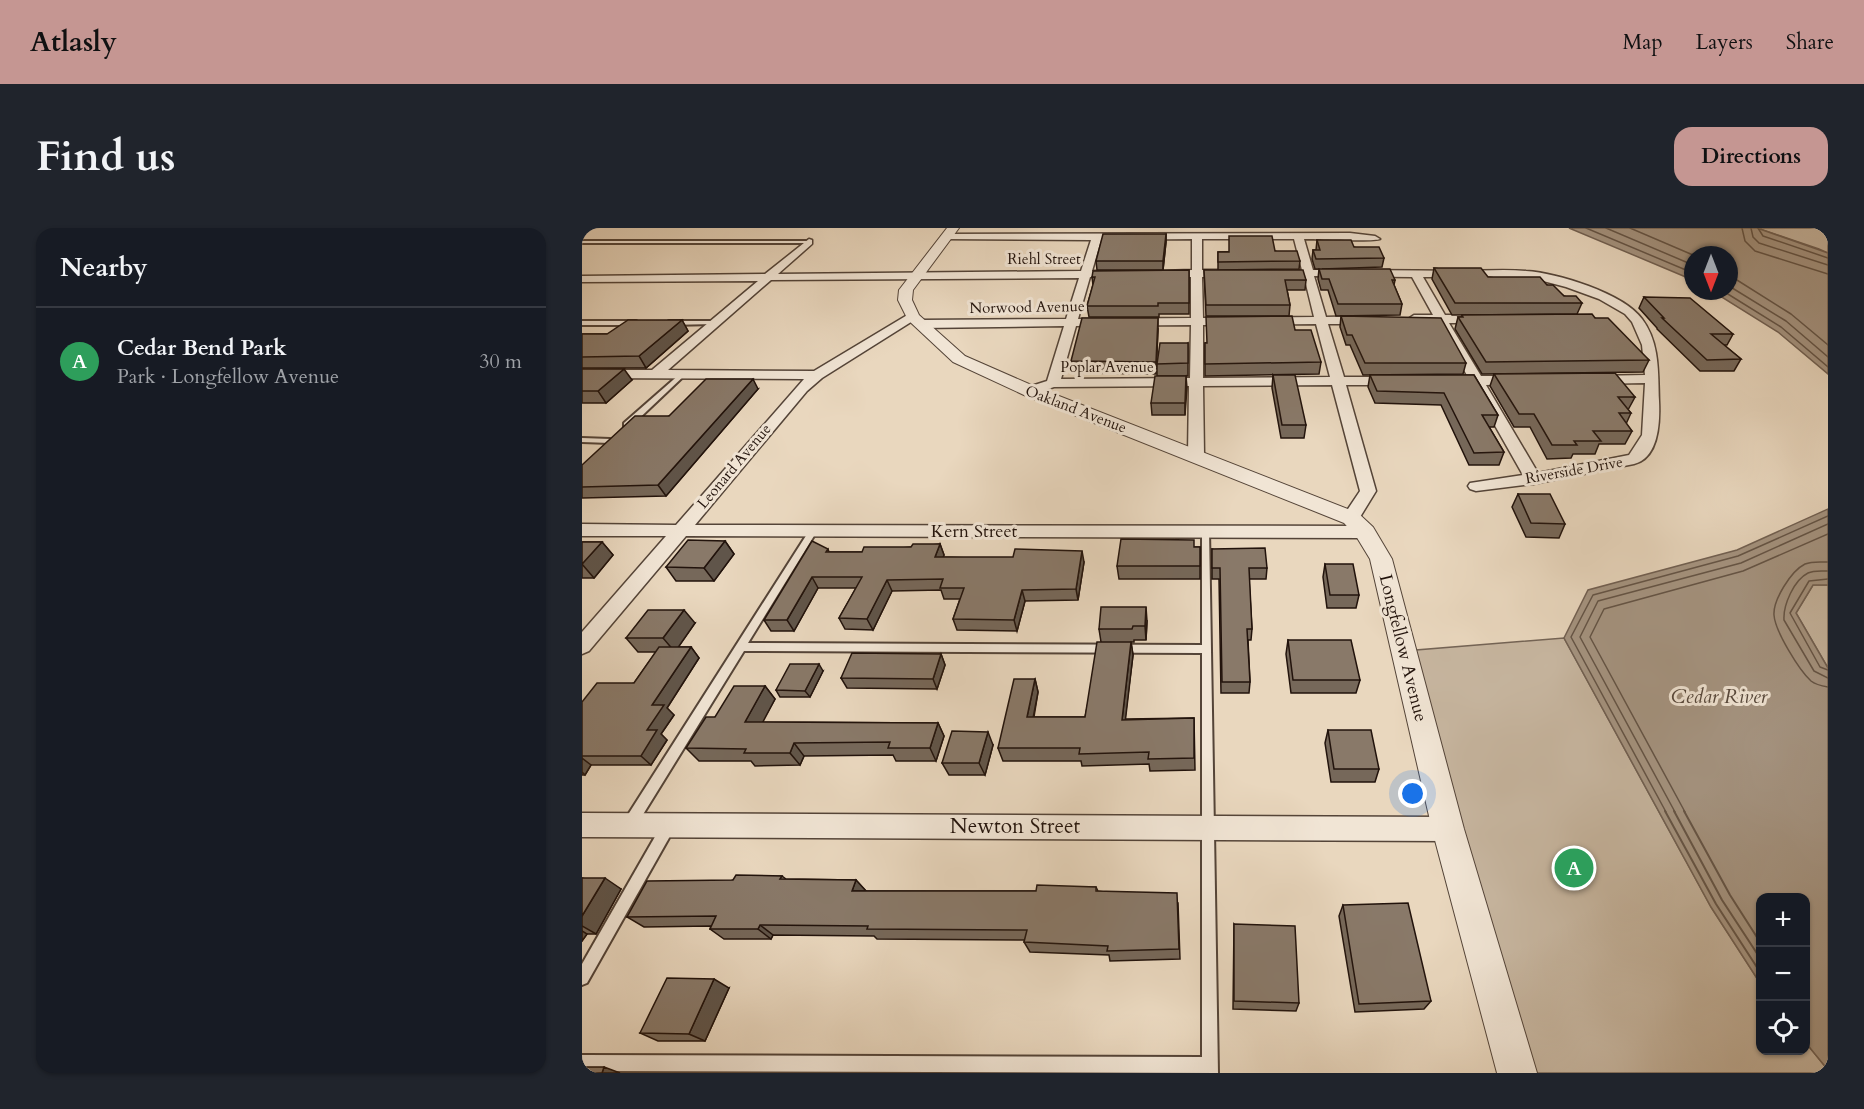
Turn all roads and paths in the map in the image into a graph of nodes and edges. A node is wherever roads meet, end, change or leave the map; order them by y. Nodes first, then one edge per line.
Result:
1 (949, 233) edge
2 (1097, 236) junction
3 (1197, 236) junction
4 (1298, 236) junction
5 (1375, 239) dead end
6 (582, 242) edge
7 (809, 242) joint
8 (1241, 273) edge
9 (1263, 273) edge
10 (1307, 273) junction
11 (1415, 273) junction
12 (1086, 274) junction
13 (1130, 274) edge
14 (1152, 274) edge
15 (1196, 274) junction
16 (917, 275) junction
17 (582, 279) edge
18 (766, 279) junction
19 (1443, 319) junction
20 (1500, 319) edge
21 (1614, 319) dead end
22 (1637, 319) junction
23 (917, 320) junction
24 (1322, 320) junction
25 (1377, 320) edge
26 (1399, 320) edge
27 (1073, 321) junction
28 (1196, 321) junction
29 (582, 323) edge
30 (641, 323) edge
31 (665, 323) edge
32 (713, 323) junction
33 (582, 374) edge
34 (656, 374) junction
35 (683, 374) junction
36 (817, 375) junction
37 (1653, 379) junction
38 (1536, 380) edge
39 (1582, 380) edge
40 (1339, 381) junction
41 (1408, 381) edge
42 (1431, 381) edge
43 (1477, 381) junction
44 (1197, 382) junction
45 (1053, 383) junction
46 (1030, 391) junction
47 (582, 440) edge
48 (610, 441) junction
49 (603, 447) edge
50 (1196, 455) junction
51 (1533, 479) junction
52 (1476, 486) dead end
53 (1358, 525) junction
54 (582, 530) edge
55 (679, 530) junction
56 (813, 531) junction
57 (1206, 531) junction
58 (582, 646) edge
59 (740, 647) junction
60 (1207, 649) junction
61 (582, 825) edge
62 (629, 825) junction
63 (669, 825) junction
64 (1207, 826) junction
65 (1448, 829) junction
66 (582, 978) edge
67 (582, 1063) edge
68 (1210, 1069) edge
69 (1517, 1073) edge

1 - 2 street
1 - 16 street
2 - 3 street
2 - 12 street
3 - 4 street
3 - 15 street
4 - 5 street
4 - 10 street
6 - 7 lane
7 - 18 street
8 - 15 street
9 - 10 street
10 - 11 street
10 - 24 street
11 - 19 street
11 - 22 street
12 - 13 street, Riehl Street
12 - 16 street, Riehl Street
12 - 27 street
14 - 15 street
15 - 28 street
16 - 18 street, Riehl Street
16 - 23 street
17 - 18 street, Riehl Street
18 - 32 street
19 - 20 street
19 - 26 street
19 - 43 street
21 - 22 street
22 - 37 street, Riverside Drive
23 - 27 street, Norwood Avenue
23 - 36 street, Leonard Avenue
23 - 46 street, Oakland Avenue
24 - 25 street, Norwood Avenue
24 - 28 street, Norwood Avenue
24 - 40 street
27 - 28 street, Norwood Avenue
27 - 45 street
28 - 44 street
29 - 30 lane
31 - 32 lane
32 - 34 street
33 - 34 street
34 - 35 street
35 - 36 street
35 - 48 lane
36 - 55 street, Leonard Avenue
37 - 39 street
37 - 51 street, Riverside Drive
38 - 43 street
40 - 41 street, Poplar Avenue
40 - 44 street, Poplar Avenue
40 - 53 street
42 - 43 street
43 - 51 street
44 - 45 street, Poplar Avenue
44 - 50 street
45 - 46 street, Poplar Avenue
46 - 50 street, Oakland Avenue
47 - 48 lane
48 - 49 lane
50 - 53 street, Oakland Avenue
51 - 52 street, Riverside Drive
53 - 57 street, Kern Street
53 - 65 street, Longfellow Avenue
54 - 55 street, Kern Street
55 - 56 street, Kern Street
55 - 58 street, Leonard Avenue
56 - 57 street, Kern Street
56 - 59 lane
57 - 60 lane
59 - 60 lane
59 - 62 lane
60 - 64 lane
61 - 62 street, Newton Street
62 - 63 street, Newton Street
63 - 64 street, Newton Street
63 - 66 lane
64 - 65 street, Newton Street
64 - 68 lane
65 - 69 street, Longfellow Avenue
67 - 68 lane

